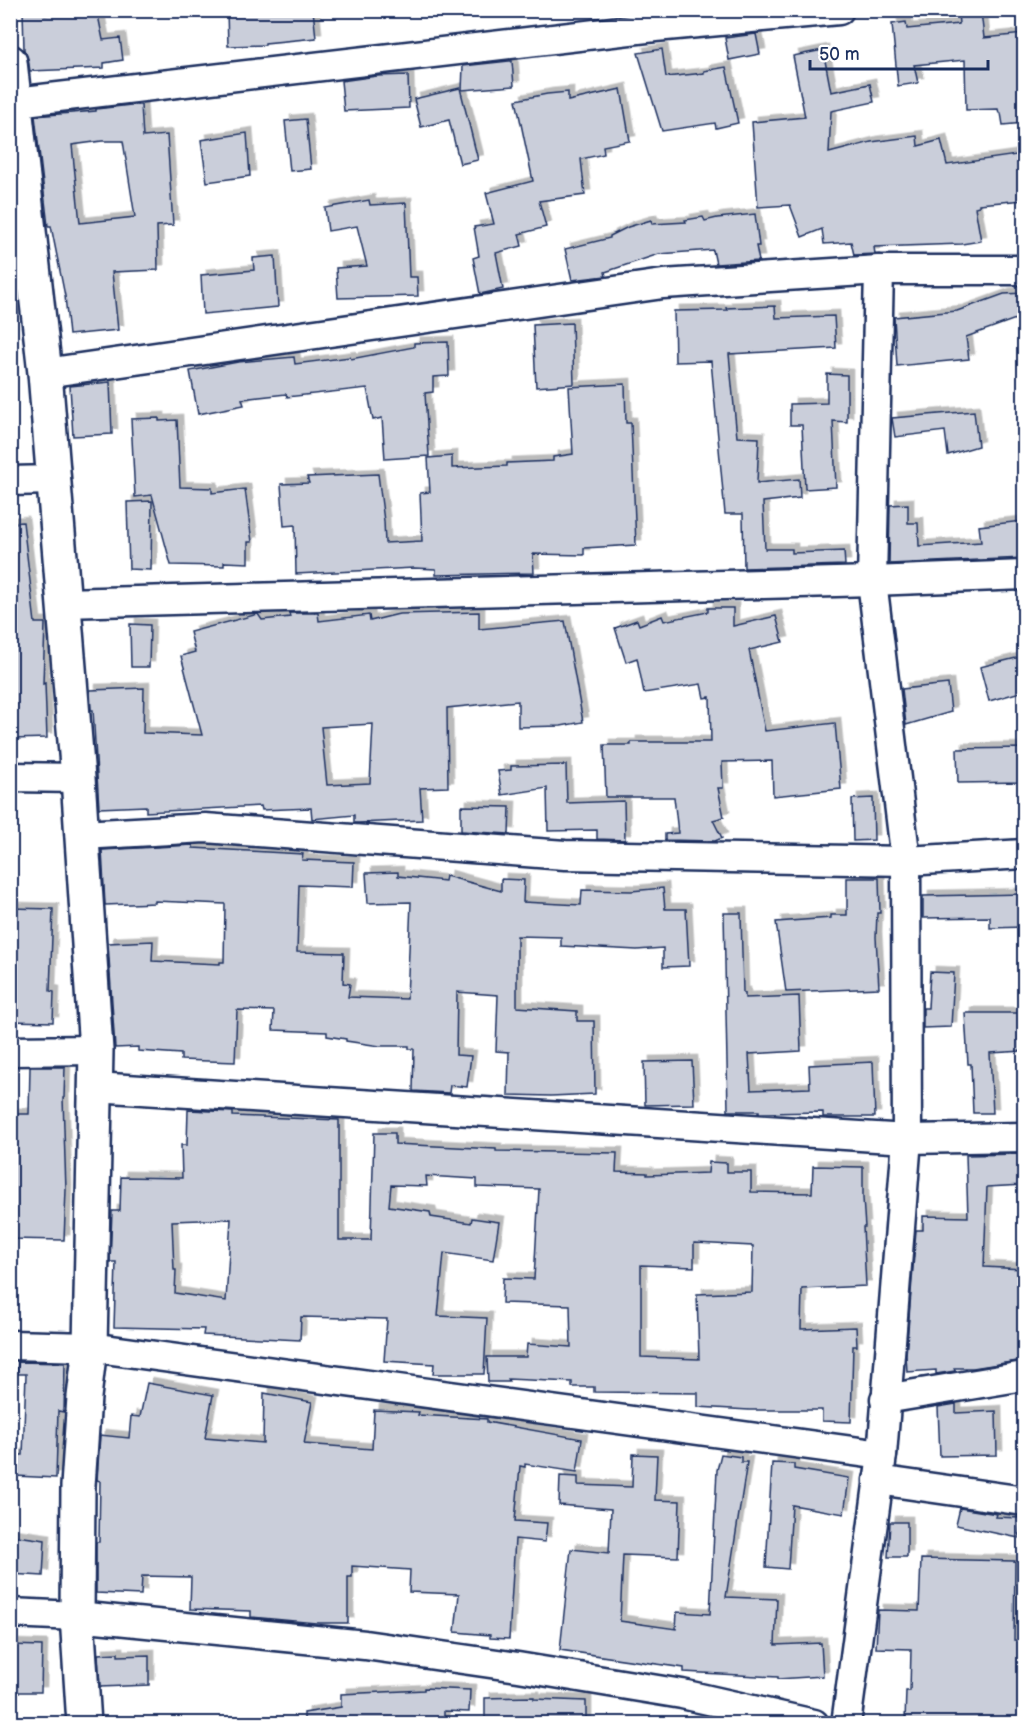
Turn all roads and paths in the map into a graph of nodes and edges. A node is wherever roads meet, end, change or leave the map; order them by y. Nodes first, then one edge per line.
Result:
1 (839, 10) edge
2 (802, 12) edge
3 (10, 62) edge
4 (16, 102) junction
5 (15, 145) edge
6 (879, 270) junction
7 (1024, 270) edge
8 (45, 373) junction
9 (53, 480) junction
10 (10, 481) edge
11 (1024, 575) edge
12 (873, 581) junction
13 (64, 603) junction
14 (10, 777) edge
15 (78, 778) junction
16 (82, 835) junction
17 (1024, 854) edge
18 (906, 861) junction
19 (96, 1050) junction
20 (10, 1051) edge
21 (95, 1087) junction
22 (1024, 1137) edge
23 (907, 1139) junction
24 (10, 1345) edge
25 (90, 1347) junction
26 (1024, 1376) edge
27 (885, 1399) junction
28 (880, 1467) junction
29 (1024, 1501) edge
30 (10, 1613) edge
31 (76, 1616) junction
32 (84, 1724) edge
33 (814, 1724) edge
34 (846, 1724) edge

1 - 2 street
2 - 4 street
3 - 4 street
4 - 5 street
5 - 8 street
6 - 7 street
6 - 8 street
6 - 12 street
8 - 9 street
9 - 10 street
9 - 13 street
11 - 12 street
12 - 13 street
12 - 18 street
13 - 15 street
14 - 15 street
15 - 16 street
16 - 18 street
16 - 19 street
17 - 18 street
18 - 23 street
19 - 20 street
19 - 21 street
21 - 23 street
21 - 25 street
22 - 23 street
23 - 27 street
24 - 25 street
25 - 28 street
25 - 31 street
26 - 27 street
27 - 28 street
28 - 29 street
28 - 34 street
30 - 31 street
31 - 32 street
31 - 33 street

